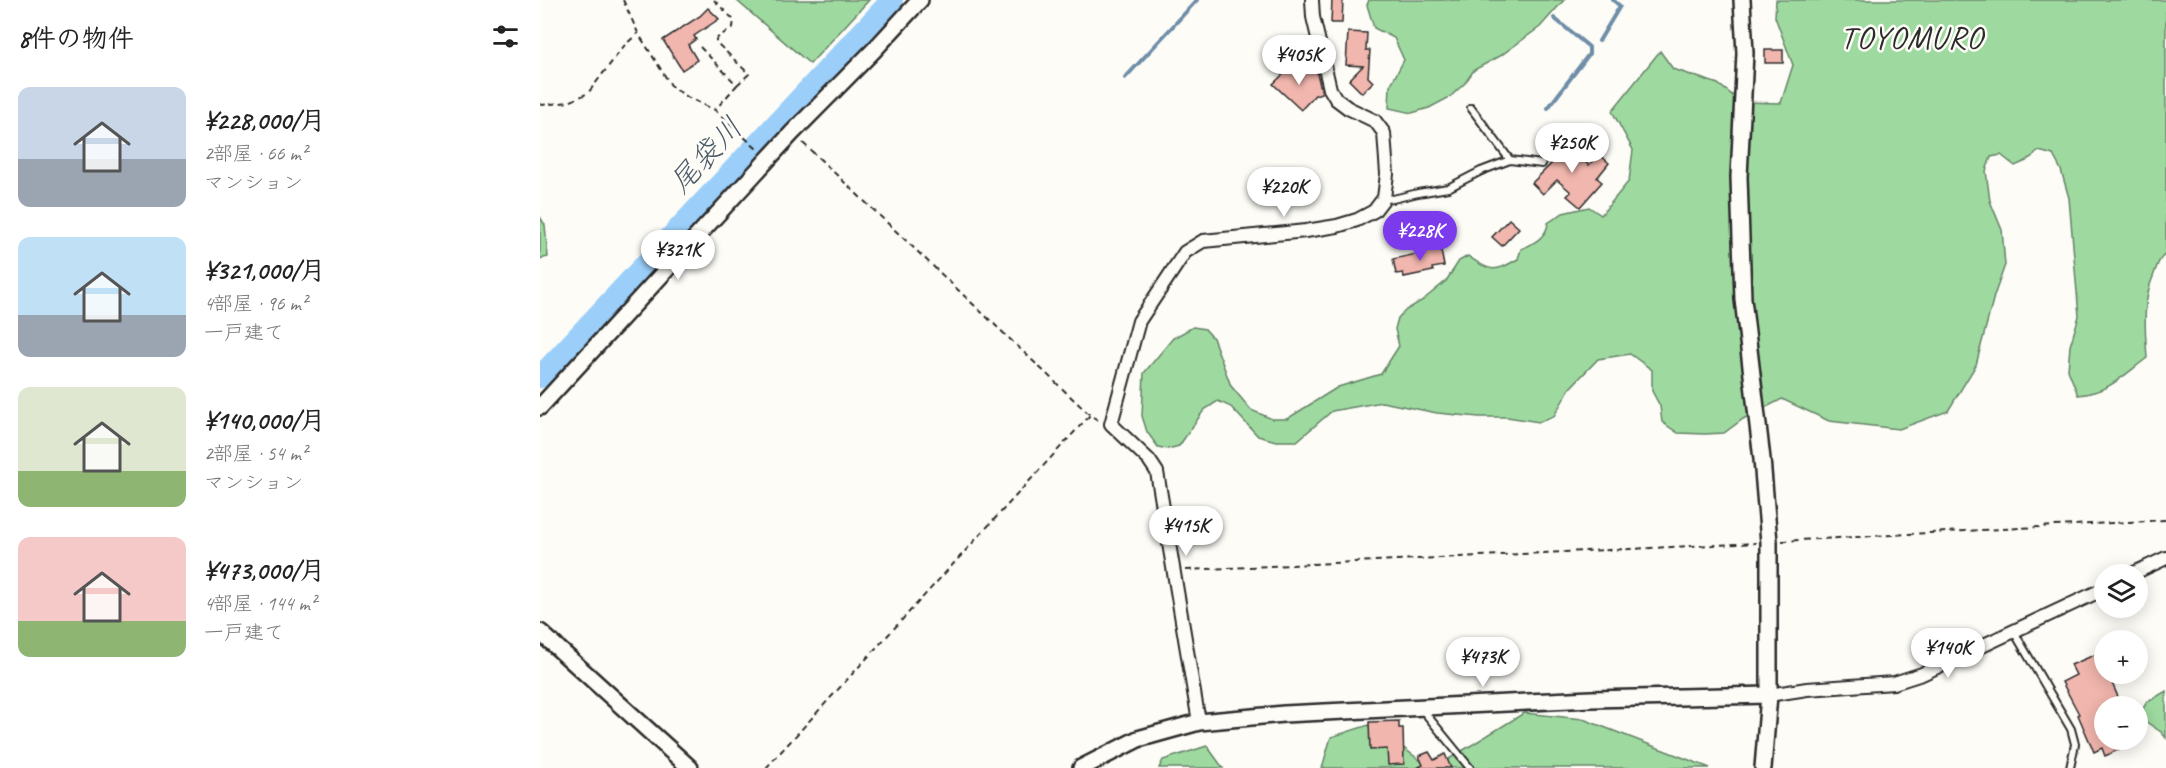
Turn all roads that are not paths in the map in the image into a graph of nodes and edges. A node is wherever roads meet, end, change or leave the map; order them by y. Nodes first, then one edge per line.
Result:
1 (920, 0) edge
2 (1312, 0) edge
3 (1742, 0) edge
4 (1471, 108) dead end
5 (1510, 160) junction
6 (1542, 164) dead end
7 (1384, 198) junction
8 (540, 406) edge
9 (2166, 558) edge
10 (2148, 566) edge
11 (2094, 594) edge
12 (540, 632) edge
13 (2014, 632) junction
14 (1769, 695) junction
15 (1420, 708) junction
16 (1198, 722) junction
17 (690, 768) edge
18 (1081, 768) edge
19 (1470, 768) edge
20 (1763, 768) edge
21 (2070, 768) edge

1 - 8 street
2 - 7 street
3 - 14 street
4 - 5 lane
5 - 6 lane
5 - 7 lane
7 - 16 street
9 - 10 street
11 - 13 street
12 - 17 street
13 - 14 street
13 - 21 lane
14 - 15 street
14 - 20 street
15 - 16 street
15 - 19 lane
16 - 18 street

